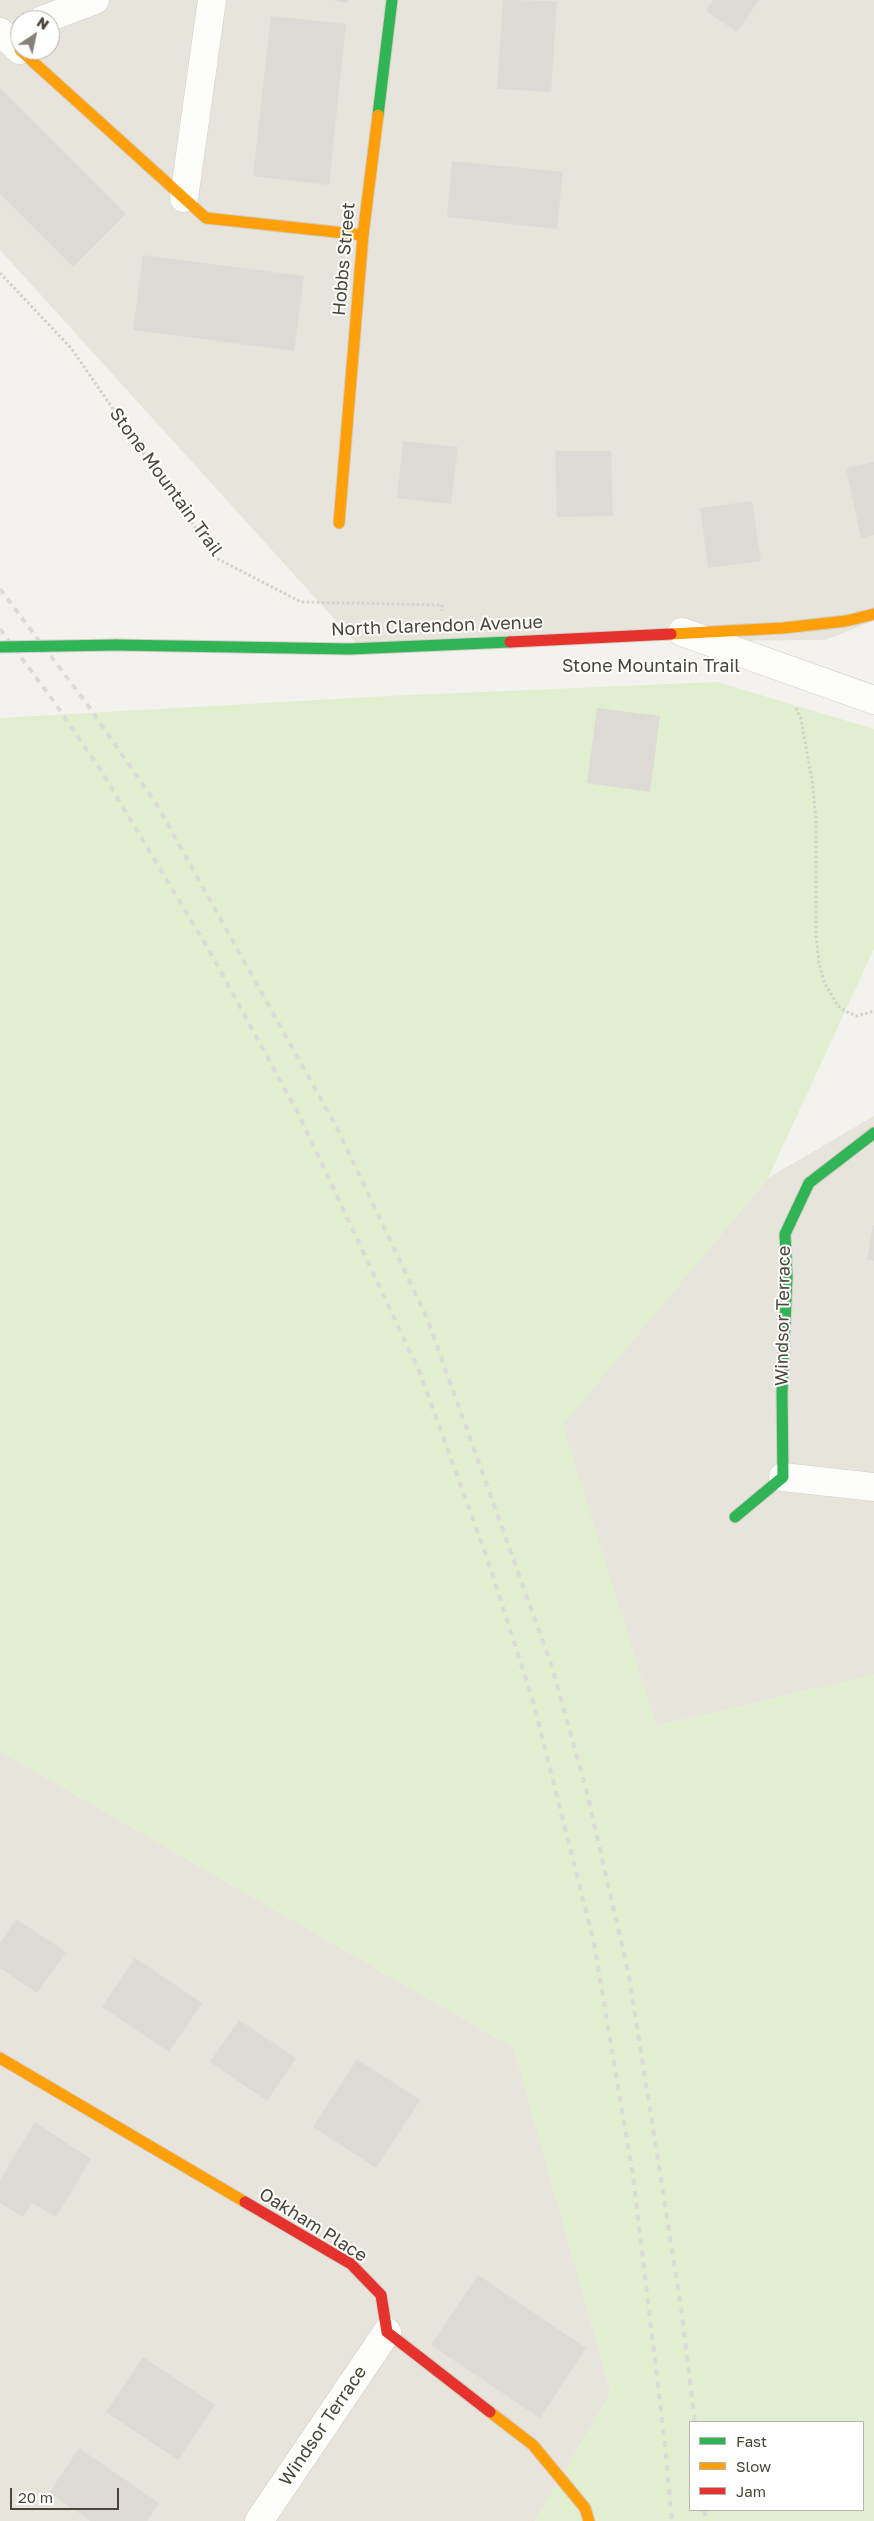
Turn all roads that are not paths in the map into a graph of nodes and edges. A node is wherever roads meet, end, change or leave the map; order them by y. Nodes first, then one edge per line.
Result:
1 (95, 0) edge
2 (212, 0) edge
3 (392, 0) edge
4 (60, 13) edge
5 (36, 60) edge
6 (184, 198) junction
7 (363, 235) junction
8 (339, 523) dead end
9 (874, 614) edge
10 (680, 632) junction
11 (0, 647) edge
12 (874, 700) edge
13 (874, 1133) edge
14 (783, 1477) junction
15 (874, 1487) edge
16 (735, 1517) dead end
17 (0, 2058) edge
18 (387, 2332) junction
19 (259, 2521) edge
20 (589, 2521) edge

1 - 4 street
2 - 6 street
3 - 7 street, Hobbs Street
5 - 6 street
6 - 7 street
7 - 8 street, Hobbs Street
9 - 10 street, North Clarendon Avenue
10 - 11 street, North Clarendon Avenue, bridge
10 - 12 street
13 - 14 street, Windsor Terrace
14 - 15 street
14 - 16 street
17 - 18 street, Oakham Place
18 - 19 street, Windsor Terrace
18 - 20 street

